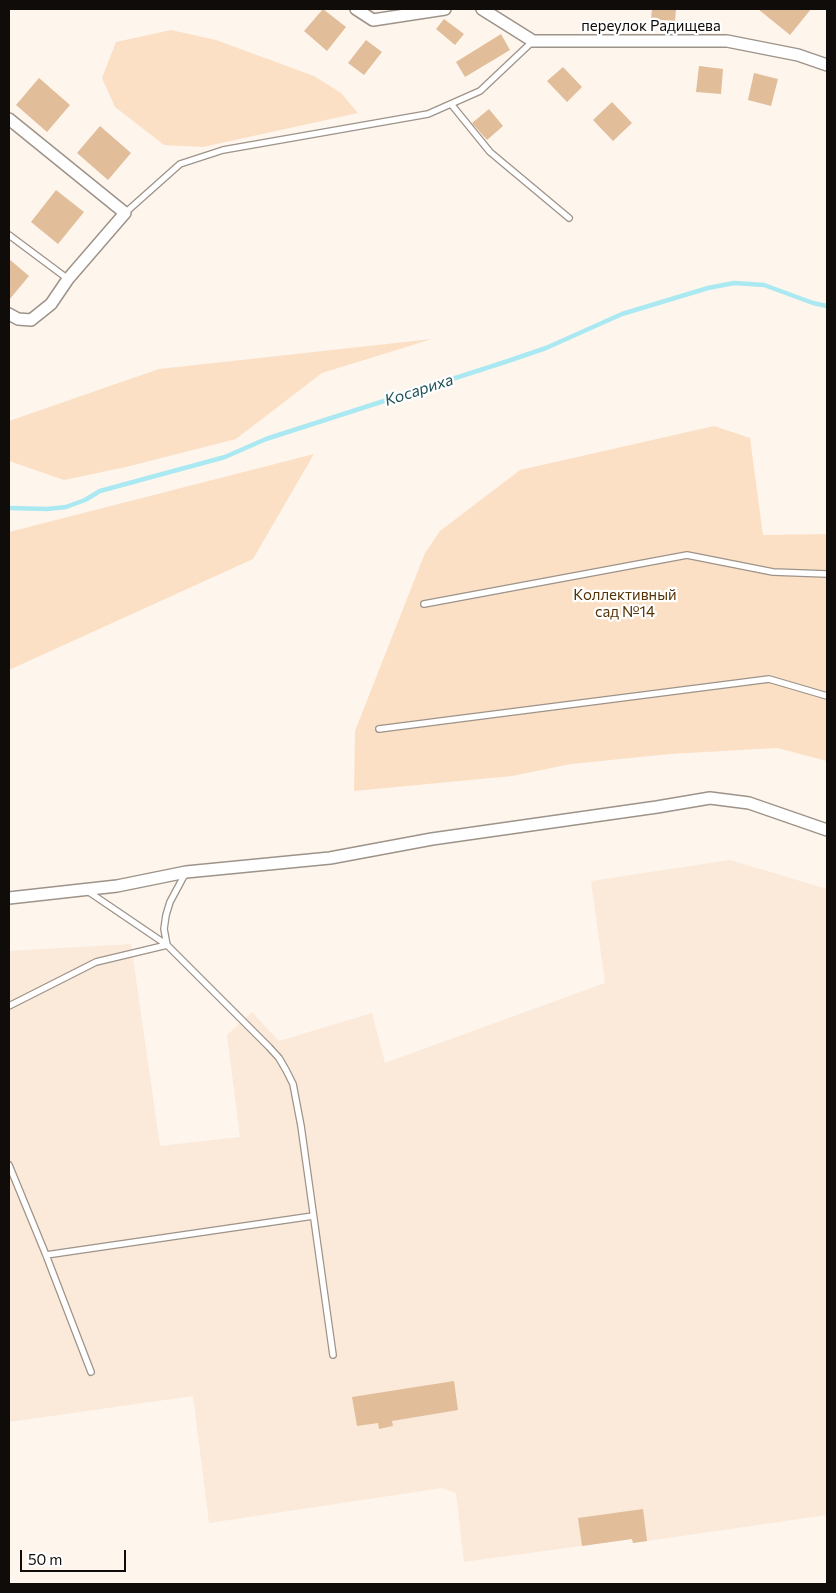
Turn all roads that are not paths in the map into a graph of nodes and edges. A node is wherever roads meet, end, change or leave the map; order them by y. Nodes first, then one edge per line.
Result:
1 (356, 9) edge
2 (445, 9) edge
3 (482, 9) edge
4 (533, 41) junction
5 (827, 65) edge
6 (451, 104) junction
7 (9, 119) edge
8 (126, 213) junction
9 (569, 218) dead end
10 (9, 234) edge
11 (68, 280) junction
12 (9, 314) edge
13 (827, 574) edge
14 (424, 604) dead end
15 (827, 696) edge
16 (378, 729) dead end
17 (827, 830) edge
18 (186, 872) junction
19 (86, 890) junction
20 (9, 898) edge
21 (167, 944) junction
22 (9, 1006) edge
23 (9, 1165) edge
24 (314, 1216) junction
25 (46, 1256) junction
26 (333, 1355) dead end
27 (91, 1372) dead end

1 - 2 street
3 - 4 street
4 - 5 street, переулок Радищева
4 - 6 lane
6 - 8 lane
6 - 9 lane
7 - 8 street
8 - 11 street
10 - 11 lane
11 - 12 street
13 - 14 lane
15 - 16 lane
17 - 18 street
18 - 19 street
18 - 21 lane
19 - 20 street
19 - 21 lane
21 - 22 lane
21 - 24 lane
23 - 25 lane
24 - 25 lane
24 - 26 lane
25 - 27 lane

